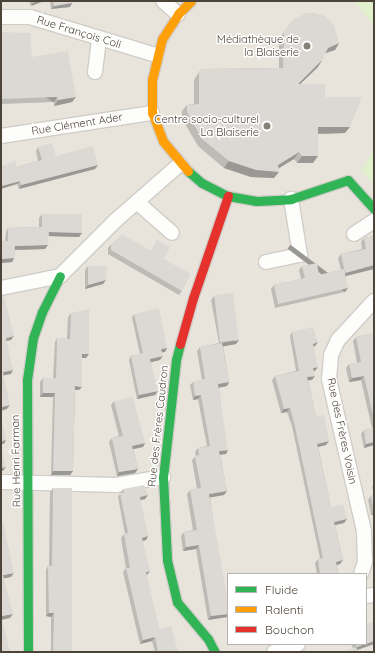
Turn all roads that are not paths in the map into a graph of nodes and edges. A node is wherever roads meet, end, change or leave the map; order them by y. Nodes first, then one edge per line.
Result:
1 (163, 1) edge
2 (191, 1) edge
3 (178, 14) junction
4 (1, 17) edge
5 (99, 40) junction
6 (156, 55) junction
7 (95, 72) dead end
8 (152, 113) junction
9 (1, 136) edge
10 (180, 164) junction
11 (228, 196) junction
12 (291, 199) junction
13 (138, 203) junction
14 (374, 209) edge
15 (374, 221) edge
16 (172, 233) dead end
17 (354, 234) dead end
18 (266, 262) dead end
19 (60, 276) junction
20 (1, 288) edge
21 (374, 301) edge
22 (162, 477) junction
23 (1, 482) edge
24 (26, 484) junction
25 (361, 573) edge
26 (295, 645) edge
27 (28, 652) edge
28 (215, 652) edge
29 (225, 652) edge
30 (274, 652) edge

1 - 3 street
2 - 3 street
3 - 6 street
4 - 5 street, Rue François Coli
5 - 6 street, Rue François Coli
5 - 7 street
6 - 8 street
8 - 9 street, Rue Clément Ader
8 - 10 street
10 - 11 street
10 - 13 street
11 - 12 street
11 - 22 street, Rue des Frères Caudron
12 - 14 street
12 - 18 street
13 - 16 street
13 - 19 street
15 - 17 street
19 - 20 street
19 - 24 street, Rue Henri Farman
21 - 25 street, Rue des Frères Voisin
22 - 24 street
22 - 28 street, Rue des Frères Caudron
23 - 24 street
24 - 27 street, Rue Henri Farman
26 - 30 street
28 - 29 street

